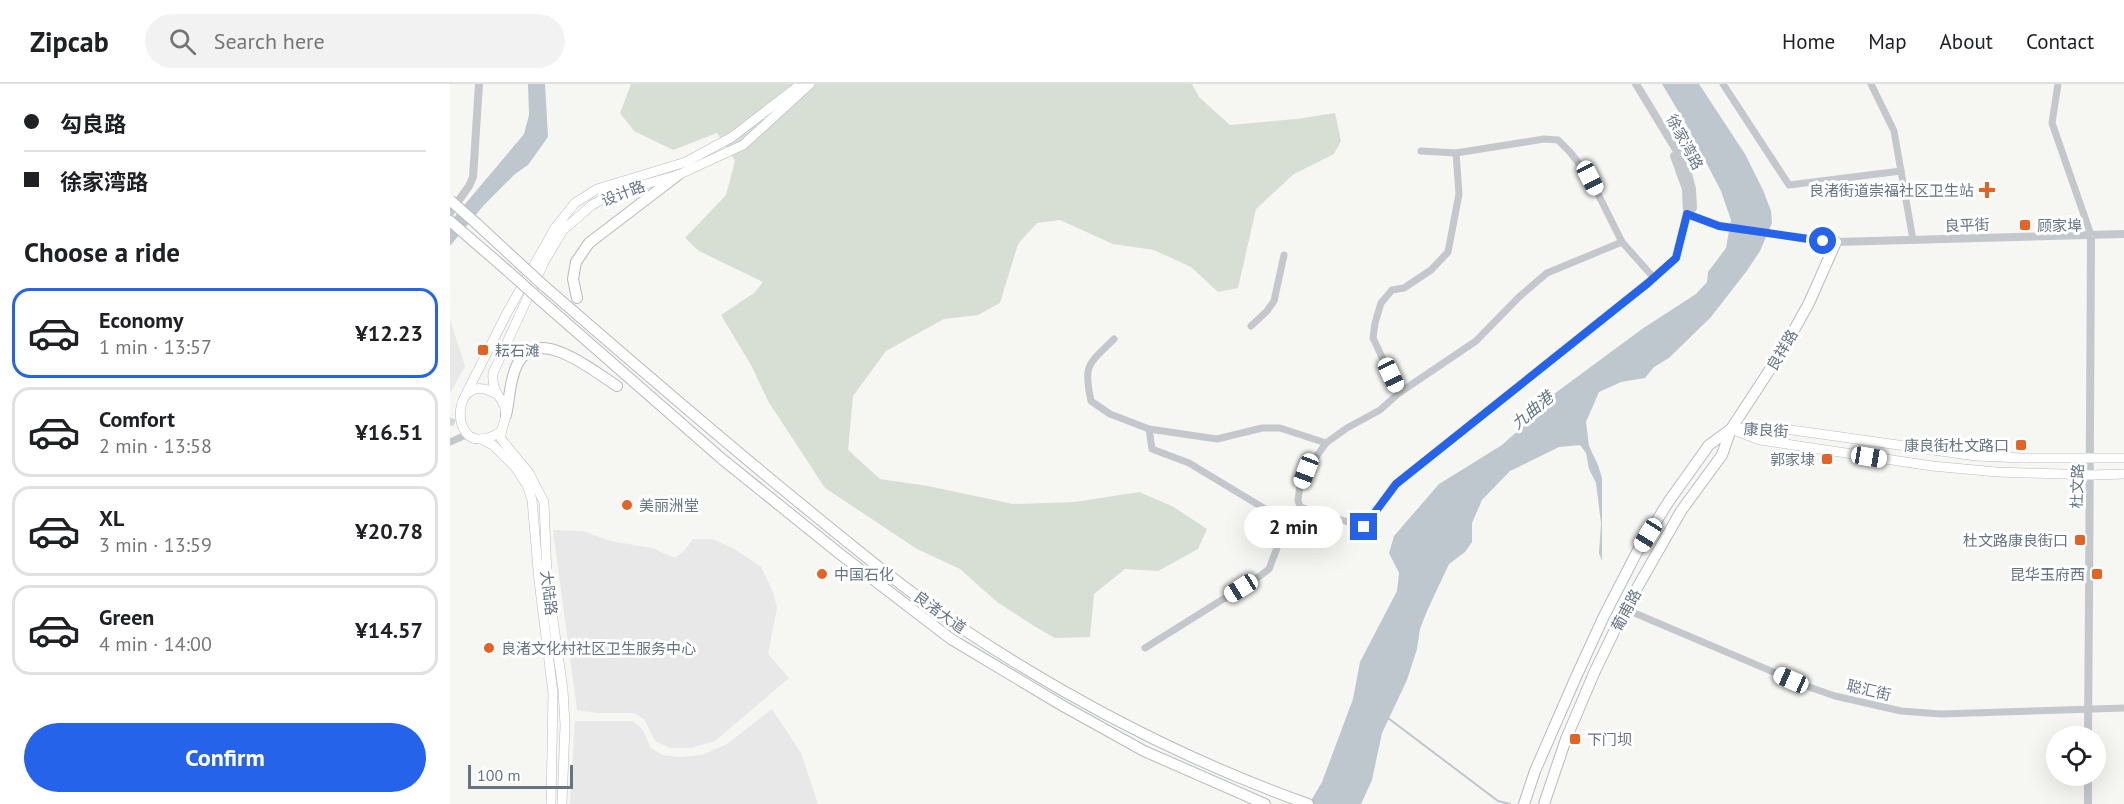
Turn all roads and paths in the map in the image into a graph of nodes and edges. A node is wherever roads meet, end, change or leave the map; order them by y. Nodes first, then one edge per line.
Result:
1 (478, 84) edge
2 (801, 84) edge
3 (810, 84) edge
4 (1630, 84) edge
5 (1636, 84) edge
6 (1723, 84) edge
7 (1871, 84) edge
8 (2058, 84) edge
9 (1421, 152) dead end
10 (1456, 153) junction
11 (1901, 171) junction
12 (678, 175) junction
13 (450, 200) edge
14 (450, 213) edge
15 (1687, 214) junction
16 (450, 221) edge
17 (2124, 234) edge
18 (2091, 235) junction
19 (1810, 240) joint
20 (1913, 240) junction
21 (1622, 242) junction
22 (1836, 242) junction
23 (1284, 255) dead end
24 (1654, 278) junction
25 (577, 298) dead end
26 (1251, 326) dead end
27 (1114, 339) dead end
28 (617, 386) dead end
29 (467, 392) junction
30 (1399, 393) junction
31 (496, 394) junction
32 (506, 415) junction
33 (1149, 429) junction
34 (1731, 429) junction
35 (501, 431) junction
36 (466, 435) junction
37 (481, 440) junction
38 (450, 442) edge
39 (1326, 443) junction
40 (1709, 445) joint
41 (2124, 458) edge
42 (2092, 459) junction
43 (2124, 474) edge
44 (2092, 476) junction
45 (1300, 507) junction
46 (1287, 522) junction
47 (1625, 609) junction
48 (1145, 648) dead end
49 (2124, 708) edge
50 (2089, 709) junction
51 (2088, 726) edge
52 (2088, 786) edge
53 (1303, 802) edge
54 (551, 804) edge
55 (562, 804) edge
56 (1265, 804) edge
57 (1524, 804) edge
58 (1544, 804) edge
59 (2088, 804) edge

1 - 14 street
2 - 29 main road, 设计路
3 - 12 main road, 设计路
4 - 15 street, 徐家湾路
5 - 15 street, 徐家湾路
6 - 11 street
7 - 11 street
8 - 18 street
9 - 10 street
10 - 21 street
10 - 30 street
11 - 20 street
12 - 25 main road
12 - 31 main road, 设计路
13 - 53 main road, 良渚大道, bridge
15 - 19 street
15 - 24 street, 徐家湾路
16 - 56 main road, 良渚大道, bridge
17 - 18 street, 良平街
18 - 20 street, 良平街
18 - 42 street, 杜文路
19 - 22 street, 良平街
20 - 22 street, 良平街
21 - 24 street
21 - 30 street
22 - 34 main road, 良祥路
23 - 26 street
24 - 45 street, 徐家湾路
27 - 33 street
28 - 32 main road
29 - 31 main road
29 - 36 main road
30 - 39 street
31 - 32 main road, 设计路
32 - 35 main road
33 - 39 street
33 - 46 street
34 - 40 main road, 良祥路
34 - 42 main road, 康良街
34 - 44 main road, 康良街
34 - 47 main road, 葡甫路
35 - 37 main road
35 - 55 main road, 大陆路
36 - 37 main road
36 - 38 street
37 - 54 main road, 大陆路
39 - 45 street
40 - 57 main road, 葡甫路
41 - 42 main road, 康良街
42 - 44 street, 杜文路
43 - 44 main road, 康良街
44 - 50 street, 杜文路
45 - 46 street
46 - 48 street
47 - 50 street, 聪汇街
47 - 58 main road, 葡甫路
49 - 50 street, 聪汇街
50 - 51 street, 杜文路
52 - 59 street

